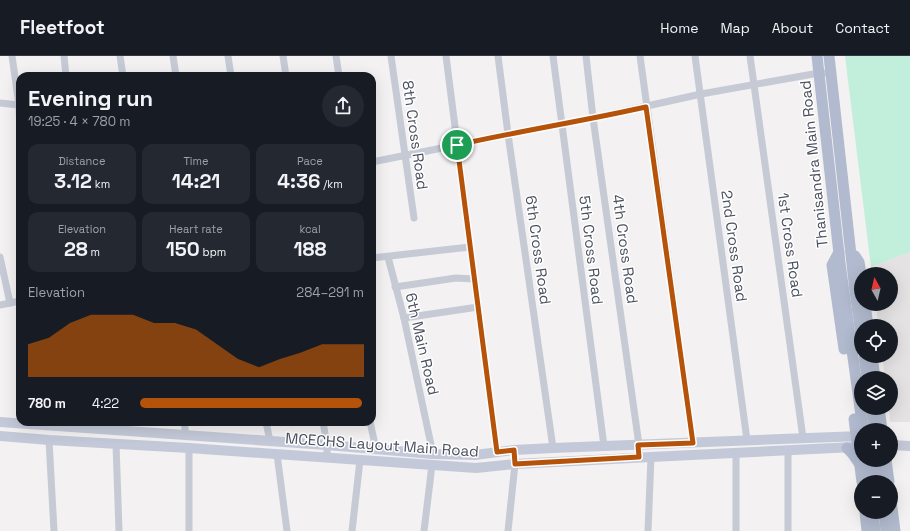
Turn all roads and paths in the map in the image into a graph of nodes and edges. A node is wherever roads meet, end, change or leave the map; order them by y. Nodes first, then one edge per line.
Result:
1 (12, 56) edge
2 (64, 56) edge
3 (120, 56) edge
4 (173, 56) edge
5 (228, 56) edge
6 (283, 56) edge
7 (336, 56) edge
8 (391, 56) edge
9 (446, 56) edge
10 (498, 56) edge
11 (553, 56) edge
12 (586, 56) edge
13 (640, 56) edge
14 (695, 56) edge
15 (750, 56) edge
16 (817, 56) edge
17 (829, 56) edge
18 (66, 72) edge
19 (122, 72) edge
20 (175, 72) edge
21 (230, 72) edge
22 (285, 72) edge
23 (338, 72) edge
24 (819, 73) junction
25 (831, 73) junction
26 (16, 84) edge
27 (754, 85) junction
28 (701, 94) junction
29 (0, 103) edge
30 (16, 105) edge
31 (646, 107) junction
32 (594, 118) junction
33 (562, 124) junction
34 (508, 134) junction
35 (457, 145) junction
36 (404, 155) junction
37 (376, 161) edge
38 (414, 218) dead end
39 (470, 247) junction
40 (851, 248) junction
41 (0, 257) edge
42 (388, 257) junction
43 (376, 258) edge
44 (860, 267) edge
45 (474, 279) junction
46 (395, 287) junction
47 (16, 302) edge
48 (10, 303) junction
49 (0, 305) edge
50 (478, 307) junction
51 (404, 318) junction
52 (859, 319) edge
53 (0, 422) edge
54 (16, 422) edge
55 (855, 423) edge
56 (71, 426) edge
57 (185, 426) edge
58 (267, 426) edge
59 (324, 426) edge
60 (371, 426) edge
61 (186, 435) junction
62 (0, 436) edge
63 (803, 438) junction
64 (49, 440) junction
65 (747, 440) junction
66 (270, 441) junction
67 (854, 441) edge
68 (854, 442) edge
69 (693, 443) junction
70 (116, 444) junction
71 (327, 445) junction
72 (638, 445) junction
73 (898, 445) edge
74 (604, 446) junction
75 (910, 446) edge
76 (188, 448) junction
77 (553, 448) junction
78 (376, 449) junction
79 (514, 450) junction
80 (788, 450) junction
81 (497, 452) junction
82 (736, 452) junction
83 (277, 454) junction
84 (433, 454) junction
85 (328, 457) junction
86 (639, 457) junction
87 (651, 457) junction
88 (360, 460) junction
89 (515, 464) junction
90 (432, 465) junction
91 (866, 519) edge
92 (874, 519) edge
93 (885, 519) edge
94 (893, 519) edge
95 (54, 531) edge
96 (119, 531) edge
97 (189, 531) edge
98 (287, 531) edge
99 (352, 531) edge
100 (424, 531) edge
101 (508, 531) edge
102 (648, 531) edge
103 (736, 531) edge
104 (788, 531) edge
105 (867, 531) edge
106 (876, 531) edge
107 (886, 531) edge
108 (895, 531) edge

1 - 26 street
2 - 18 street
3 - 19 street
4 - 20 street
5 - 21 street
6 - 22 street
7 - 23 street
8 - 36 street, 8th Cross Road
9 - 35 street
10 - 34 street, 6th Cross Road
11 - 33 street, 5th Cross Road
12 - 32 street, 4th Cross Road
13 - 31 street
14 - 28 street, 2nd Cross Road
15 - 27 street, 1st Cross Road
16 - 24 main road, Thanisandra Main Road
17 - 25 main road, Thanisandra Main Road
24 - 25 street
24 - 27 street
24 - 55 main road, Thanisandra Main Road
25 - 40 main road, Thanisandra Main Road
27 - 28 street
27 - 63 street, 1st Cross Road
28 - 31 street
28 - 65 street, 2nd Cross Road
29 - 30 street
31 - 32 street
31 - 69 street
32 - 33 street
32 - 72 street, 4th Cross Road
33 - 34 street
33 - 74 street, 5th Cross Road
34 - 35 street
34 - 77 street, 6th Cross Road
35 - 36 street
35 - 39 street
36 - 37 street
36 - 38 street, 8th Cross Road
39 - 42 street
39 - 45 street
40 - 44 main road, Thanisandra Main Road
40 - 52 main road
41 - 48 street
42 - 43 street
42 - 46 street, 6th Main Road
45 - 46 street
45 - 50 street
46 - 51 street, 6th Main Road
47 - 48 street
48 - 49 street
50 - 51 street
50 - 81 street
51 - 84 street, 6th Main Road
53 - 54 main road, MCECHS Layout Main Road
56 - 61 main road, MCECHS Layout Main Road
57 - 61 street
58 - 66 street
59 - 71 street
60 - 78 street
61 - 66 main road, MCECHS Layout Main Road
62 - 64 main road, MCECHS Layout Main Road
63 - 65 main road, MCECHS Layout Main Road
63 - 67 main road, MCECHS Layout Main Road
64 - 70 main road, MCECHS Layout Main Road
64 - 95 street
65 - 69 main road, MCECHS Layout Main Road
66 - 71 main road, MCECHS Layout Main Road
68 - 80 main road, MCECHS Layout Main Road
69 - 72 main road, MCECHS Layout Main Road
70 - 76 main road, MCECHS Layout Main Road
70 - 96 street
71 - 78 main road, MCECHS Layout Main Road
71 - 85 street
72 - 74 main road, MCECHS Layout Main Road
72 - 86 street, 4th Cross Road
73 - 75 main road
74 - 77 main road, MCECHS Layout Main Road
76 - 83 main road, MCECHS Layout Main Road
76 - 97 street
77 - 79 main road, MCECHS Layout Main Road
78 - 84 main road, MCECHS Layout Main Road
79 - 81 main road, MCECHS Layout Main Road
79 - 89 street
80 - 82 main road, MCECHS Layout Main Road
80 - 104 street
81 - 84 main road, MCECHS Layout Main Road
82 - 87 main road, MCECHS Layout Main Road
82 - 103 street
83 - 85 main road, MCECHS Layout Main Road
83 - 98 street
85 - 88 main road, MCECHS Layout Main Road
86 - 87 main road, MCECHS Layout Main Road
86 - 89 main road, MCECHS Layout Main Road
87 - 102 street
88 - 90 main road, MCECHS Layout Main Road
88 - 99 street
89 - 90 main road, MCECHS Layout Main Road
89 - 101 street
90 - 100 street
91 - 105 main road
92 - 106 main road
93 - 107 main road
94 - 108 main road

